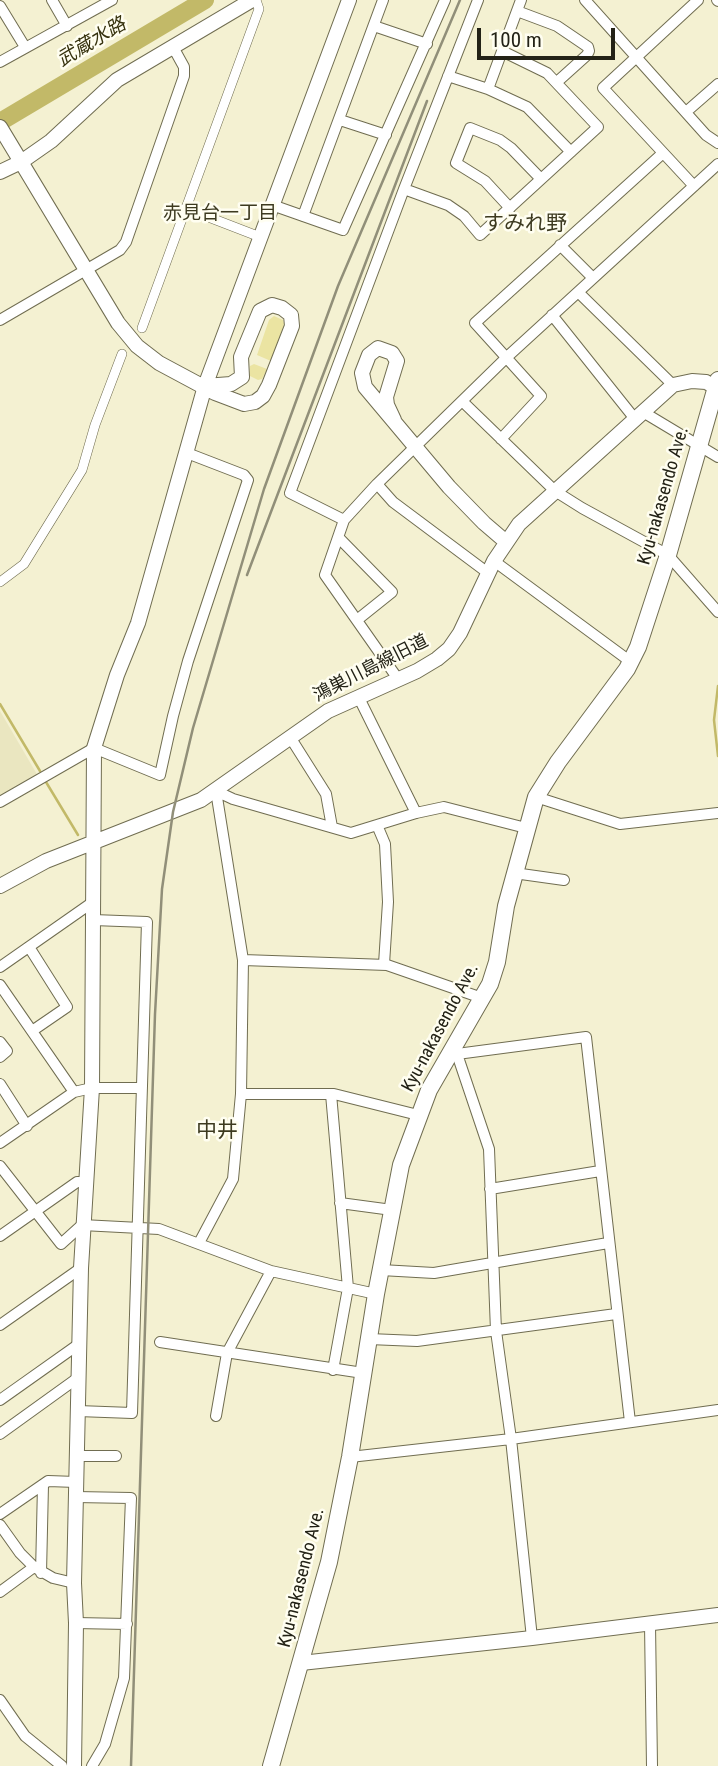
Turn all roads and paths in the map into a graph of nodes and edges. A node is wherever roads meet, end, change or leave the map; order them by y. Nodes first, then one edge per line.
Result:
1 (52, 0) edge
2 (349, 0) edge
3 (383, 0) edge
4 (445, 0) edge
5 (478, 0) edge
6 (585, 0) edge
7 (108, 1) edge
8 (255, 2) edge
9 (691, 2) edge
10 (519, 5) edge
11 (0, 6) edge
12 (67, 26) junction
13 (374, 26) junction
14 (427, 44) junction
15 (25, 47) junction
16 (173, 47) junction
17 (502, 51) junction
18 (636, 57) junction
19 (0, 62) edge
20 (448, 76) junction
21 (557, 82) junction
22 (718, 84) edge
23 (488, 89) junction
24 (686, 112) junction
25 (340, 120) junction
26 (0, 127) edge
27 (386, 135) junction
28 (718, 143) edge
29 (571, 152) junction
30 (663, 153) junction
31 (18, 158) junction
32 (718, 164) edge
33 (0, 172) edge
34 (541, 179) junction
35 (694, 186) junction
36 (404, 189) junction
37 (272, 205) junction
38 (185, 208) junction
39 (510, 208) junction
40 (303, 216) junction
41 (255, 235) dead end
42 (560, 245) junction
43 (86, 270) junction
44 (593, 278) junction
45 (578, 292) junction
46 (552, 315) junction
47 (0, 320) edge
48 (142, 328) dead end
49 (122, 354) dead end
50 (507, 357) junction
51 (673, 385) junction
52 (717, 385) edge
53 (205, 386) junction
54 (462, 401) junction
55 (639, 415) junction
56 (394, 420) junction
57 (501, 439) junction
58 (416, 447) junction
59 (699, 447) junction
60 (187, 453) junction
61 (718, 457) edge
62 (377, 484) junction
63 (555, 491) junction
64 (344, 520) junction
65 (339, 538) junction
66 (505, 541) junction
67 (668, 555) junction
68 (491, 567) junction
69 (0, 582) edge
70 (717, 610) edge
71 (357, 621) junction
72 (631, 662) junction
73 (398, 679) junction
74 (358, 696) junction
75 (290, 737) junction
76 (94, 748) junction
77 (216, 791) junction
78 (536, 797) junction
79 (0, 802) edge
80 (416, 813) junction
81 (718, 813) edge
82 (377, 825) junction
83 (332, 828) junction
84 (526, 828) junction
85 (93, 843) junction
86 (514, 873) junction
87 (565, 880) dead end
88 (0, 886) edge
89 (93, 902) junction
90 (93, 920) junction
91 (29, 947) junction
92 (243, 960) junction
93 (384, 964) junction
94 (0, 967) edge
95 (0, 985) edge
96 (482, 998) junction
97 (32, 1031) junction
98 (0, 1042) edge
99 (455, 1052) junction
100 (0, 1057) edge
101 (0, 1084) edge
102 (142, 1087) junction
103 (92, 1088) junction
104 (74, 1092) junction
105 (241, 1094) junction
106 (331, 1094) junction
107 (418, 1115) junction
108 (27, 1126) junction
109 (0, 1143) edge
110 (0, 1166) edge
111 (600, 1171) junction
112 (85, 1182) junction
113 (490, 1189) junction
114 (340, 1203) junction
115 (392, 1210) junction
116 (34, 1211) junction
117 (82, 1225) junction
118 (138, 1227) junction
119 (0, 1236) edge
120 (199, 1243) junction
121 (608, 1243) junction
122 (493, 1264) junction
123 (81, 1268) junction
124 (381, 1270) junction
125 (271, 1271) junction
126 (348, 1288) junction
127 (376, 1294) junction
128 (617, 1314) junction
129 (0, 1325) edge
130 (496, 1331) junction
131 (369, 1339) junction
132 (160, 1342) dead end
133 (79, 1345) junction
134 (227, 1353) junction
135 (333, 1370) junction
136 (363, 1373) junction
137 (79, 1377) junction
138 (0, 1400) edge
139 (718, 1410) edge
140 (78, 1411) junction
141 (216, 1416) dead end
142 (629, 1422) junction
143 (0, 1434) edge
144 (510, 1439) junction
145 (77, 1456) junction
146 (116, 1456) dead end
147 (350, 1457) junction
148 (43, 1485) junction
149 (76, 1489) junction
150 (0, 1514) edge
151 (0, 1525) edge
152 (38, 1570) junction
153 (74, 1583) junction
154 (0, 1592) edge
155 (718, 1615) edge
156 (76, 1623) junction
157 (649, 1623) junction
158 (127, 1624) junction
159 (532, 1638) junction
160 (302, 1663) junction
161 (0, 1700) edge
162 (274, 1765) edge
163 (62, 1766) edge
164 (74, 1766) edge
165 (92, 1766) edge
166 (652, 1766) edge

1 - 12 street
2 - 37 street
3 - 13 street
4 - 14 street
5 - 20 street
6 - 18 street
7 - 12 street
8 - 16 street
8 - 38 street
9 - 18 street
10 - 17 street
10 - 21 street
11 - 15 street
12 - 15 street
13 - 14 street
13 - 25 street
14 - 27 street
15 - 19 street
16 - 31 street
16 - 43 street
17 - 21 street
17 - 23 street
18 - 24 street
18 - 30 street
20 - 23 street
20 - 36 street
21 - 29 street
22 - 24 street
23 - 29 street
24 - 28 street
25 - 27 street
25 - 40 street
26 - 31 street
27 - 40 street
29 - 34 street
30 - 35 street
30 - 42 street
31 - 33 street
31 - 43 street
32 - 35 street
34 - 39 street
34 - 39 street
35 - 44 street
36 - 39 street
36 - 64 street
37 - 40 street
37 - 53 street
38 - 41 street
38 - 48 street
42 - 44 street
42 - 50 street
43 - 47 street
43 - 53 street
44 - 45 street
45 - 46 street
45 - 51 street
46 - 50 street
46 - 55 street
49 - 69 street
50 - 54 street
50 - 57 street
51 - 52 street
51 - 55 street, 鴻巣川島線旧道
52 - 59 main road, Kyu-nakasendo Ave.
53 - 53 street
53 - 60 street
54 - 57 street
54 - 58 street
55 - 59 street
55 - 63 street, 鴻巣川島線旧道
56 - 56 street
56 - 58 street
57 - 63 street
58 - 62 street
58 - 66 street
59 - 61 street
59 - 67 main road, Kyu-nakasendo Ave.
60 - 76 street
60 - 76 street
62 - 64 street
62 - 68 street
63 - 66 street, 鴻巣川島線旧道
63 - 67 street
64 - 65 street
65 - 71 street
65 - 71 street
66 - 68 street, 鴻巣川島線旧道
67 - 70 street
67 - 72 main road, Kyu-nakasendo Ave.
68 - 72 street
68 - 73 street, 鴻巣川島線旧道
71 - 73 street
72 - 78 main road, Kyu-nakasendo Ave.
73 - 74 street, 鴻巣川島線旧道
74 - 75 street, 鴻巣川島線旧道
74 - 80 street
75 - 77 street, 鴻巣川島線旧道
75 - 83 street
76 - 79 street
76 - 85 street
77 - 83 street
77 - 85 street, 鴻巣川島線旧道
77 - 92 street
78 - 81 street
78 - 84 main road, Kyu-nakasendo Ave.
80 - 82 street
80 - 84 street
82 - 83 street
82 - 93 street
84 - 86 main road, Kyu-nakasendo Ave.
85 - 88 street, 鴻巣川島線旧道
85 - 89 street
86 - 87 street
86 - 96 main road, Kyu-nakasendo Ave.
89 - 90 street
89 - 91 street
90 - 102 street
90 - 103 street
91 - 94 street
91 - 97 street
92 - 93 street
92 - 105 street
93 - 96 street
95 - 97 street
96 - 99 main road, Kyu-nakasendo Ave.
97 - 104 street
98 - 100 street
99 - 107 main road, Kyu-nakasendo Ave.
99 - 111 street
99 - 113 street
101 - 108 street
102 - 103 street
102 - 118 street
103 - 104 street
103 - 112 street
104 - 108 street
105 - 106 street
105 - 120 street
106 - 107 street
106 - 114 street
107 - 115 main road, Kyu-nakasendo Ave.
108 - 109 street
110 - 116 street
111 - 113 street
111 - 121 street
112 - 116 street
112 - 117 street
113 - 122 street
114 - 115 street
114 - 126 street
115 - 124 main road, Kyu-nakasendo Ave.
116 - 117 street
116 - 119 street
117 - 118 street
117 - 123 street
118 - 120 street
118 - 140 street
120 - 125 street
121 - 122 street
121 - 128 street
122 - 124 street
122 - 130 street
123 - 129 street
123 - 133 street
124 - 127 main road, Kyu-nakasendo Ave.
125 - 126 street
125 - 134 street
126 - 127 street
126 - 135 street
127 - 131 main road, Kyu-nakasendo Ave.
128 - 130 street
128 - 142 street
130 - 131 street
130 - 144 street
131 - 136 main road, Kyu-nakasendo Ave.
132 - 134 street
133 - 137 street
133 - 138 street
134 - 135 street
134 - 141 street
135 - 136 street
136 - 147 main road, Kyu-nakasendo Ave.
137 - 140 street
137 - 143 street
139 - 142 street
140 - 145 street
142 - 144 street
144 - 147 street
144 - 159 street
145 - 146 street
145 - 149 street
147 - 160 main road, Kyu-nakasendo Ave.
148 - 149 street
148 - 150 street
148 - 152 street
149 - 153 street
149 - 158 street
151 - 152 street
152 - 153 street
152 - 154 street
153 - 156 street
155 - 157 street
156 - 158 street
156 - 164 street
157 - 159 street
157 - 166 street
158 - 165 street
159 - 160 street
160 - 162 main road, Kyu-nakasendo Ave.
161 - 163 street

